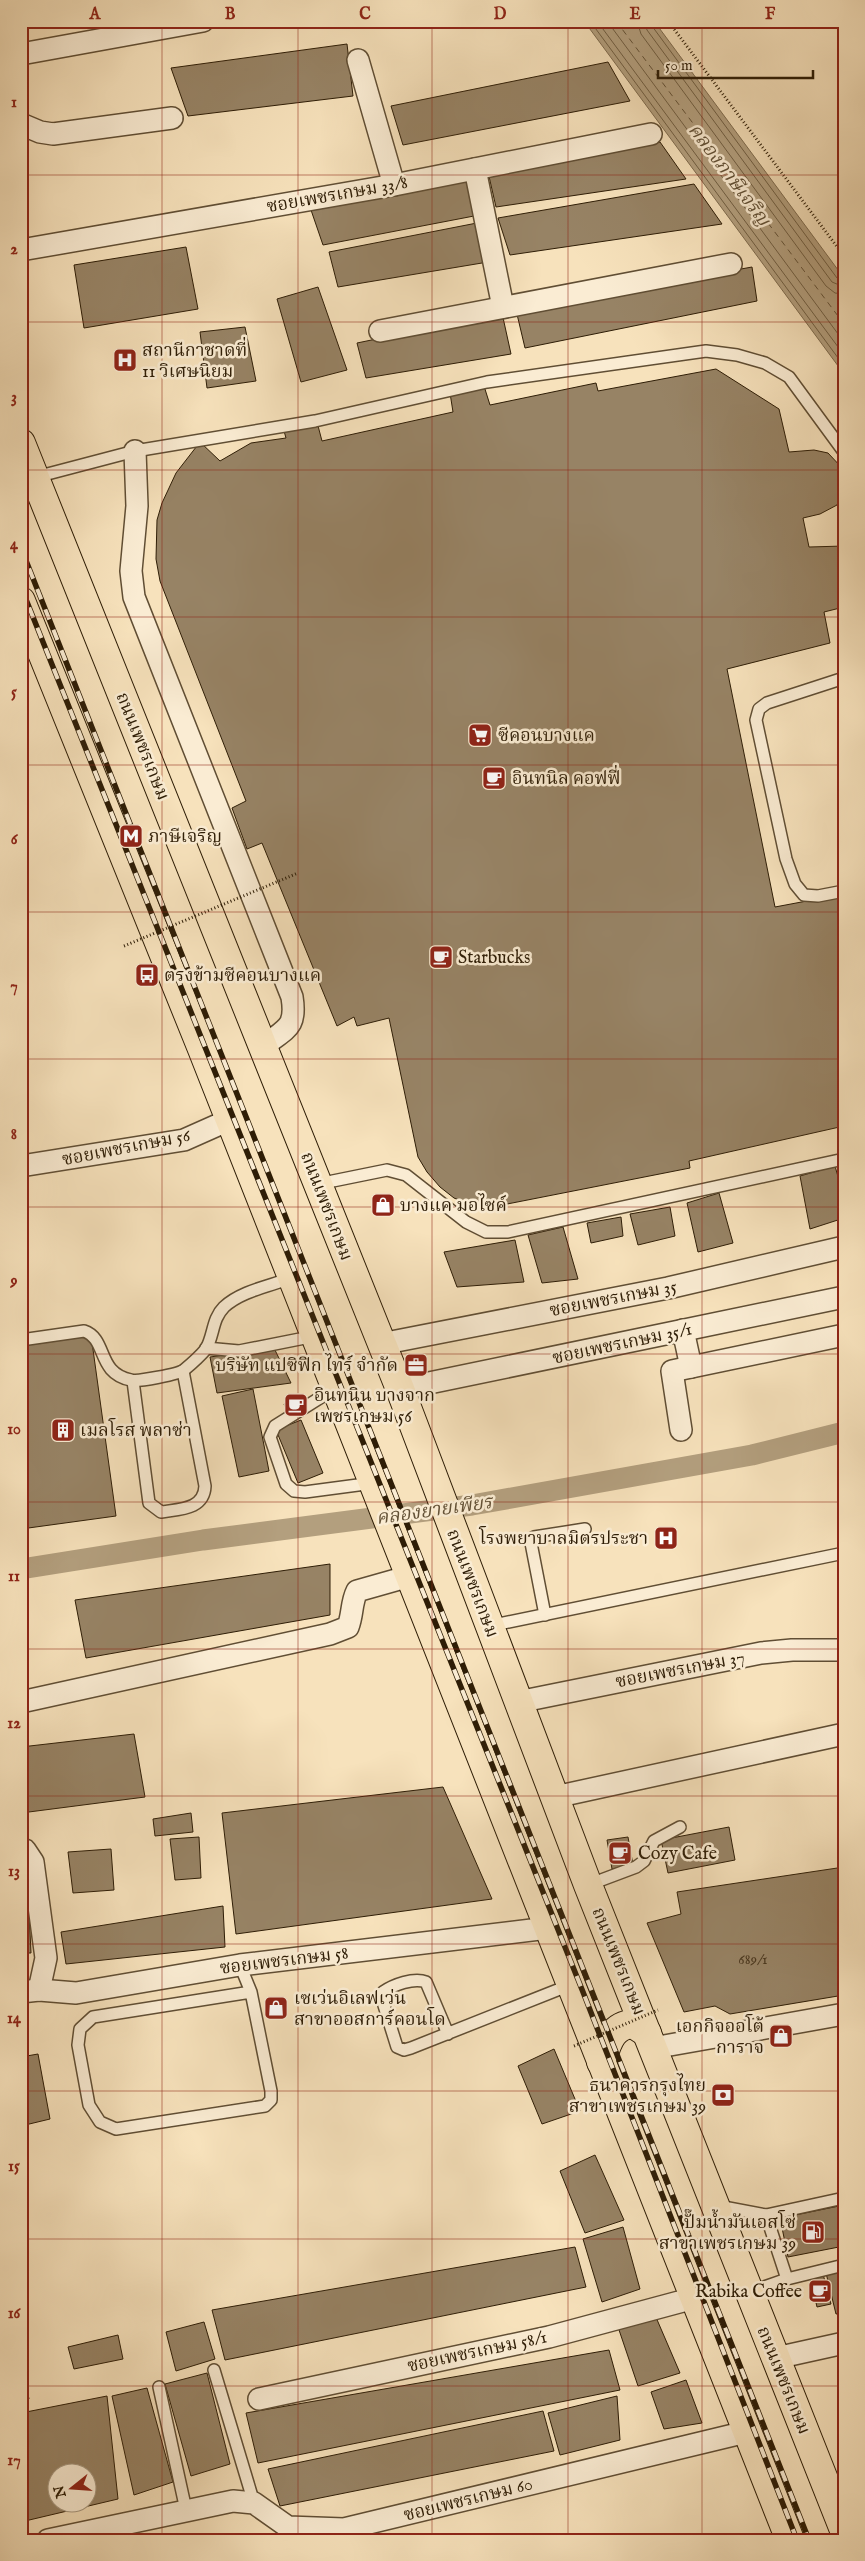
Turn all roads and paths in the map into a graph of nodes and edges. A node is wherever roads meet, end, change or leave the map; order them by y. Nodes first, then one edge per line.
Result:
1 (203, 21) edge
2 (668, 21) edge
3 (21, 54) edge
4 (358, 60) dead end
5 (172, 118) dead end
6 (21, 124) edge
7 (651, 134) dead end
8 (475, 169) junction
9 (394, 184) junction
10 (21, 250) edge
11 (844, 256) edge
12 (731, 264) dead end
13 (503, 307) junction
14 (380, 331) dead end
15 (21, 443) edge
16 (135, 451) junction
17 (844, 452) edge
18 (36, 477) junction
19 (21, 601) edge
20 (844, 678) edge
21 (298, 873) dead end
22 (844, 891) edge
23 (124, 946) dead end
24 (264, 1046) junction
25 (230, 1120) junction
26 (844, 1159) edge
27 (21, 1166) edge
28 (318, 1184) junction
29 (844, 1247) edge
30 (291, 1278) junction
31 (844, 1296) edge
32 (683, 1330) junction
33 (844, 1335) edge
34 (315, 1336) junction
35 (21, 1340) edge
36 (381, 1344) junction
37 (206, 1348) junction
38 (691, 1367) junction
39 (183, 1371) junction
40 (133, 1381) junction
41 (334, 1390) junction
42 (400, 1390) junction
43 (681, 1430) dead end
44 (375, 1486) junction
45 (585, 1529) dead end
46 (844, 1553) edge
47 (410, 1576) junction
48 (545, 1615) junction
49 (490, 1626) junction
50 (844, 1650) edge
51 (21, 1702) edge
52 (518, 1702) junction
53 (844, 1734) edge
54 (555, 1797) junction
55 (680, 1827) dead end
56 (21, 1849) edge
57 (588, 1885) junction
58 (548, 1928) junction
59 (240, 1965) junction
60 (570, 1984) junction
61 (30, 1991) edge
62 (251, 1992) junction
63 (633, 1999) junction
64 (844, 2014) edge
65 (583, 2017) junction
66 (653, 2030) junction
67 (448, 2034) junction
68 (574, 2046) dead end
69 (601, 2062) junction
70 (844, 2198) edge
71 (716, 2206) junction
72 (766, 2215) junction
73 (844, 2265) edge
74 (787, 2279) junction
75 (750, 2292) junction
76 (694, 2298) junction
77 (844, 2343) edge
78 (776, 2358) junction
79 (214, 2370) dead end
80 (159, 2387) dead end
81 (259, 2399) dead end
82 (746, 2432) junction
83 (254, 2503) junction
84 (186, 2510) junction
85 (844, 2530) edge
86 (48, 2540) edge
87 (790, 2540) edge

1 - 3 street
2 - 11 path
4 - 9 street
5 - 6 street
7 - 8 street, ซอยเพชรเกษม 33/8
8 - 9 street, ซอยเพชรเกษม 33/8
8 - 13 street
9 - 10 street, ซอยเพชรเกษม 33/8
12 - 13 street
13 - 14 street
15 - 18 main road, ถนนเพชรเกษม
16 - 17 lane
16 - 18 lane
16 - 24 street
18 - 24 main road, ถนนเพชรเกษม
19 - 25 main road
20 - 22 lane
21 - 23 path, bridge
24 - 28 main road, ถนนเพชรเกษม
25 - 27 street, ซอยเพชรเกษม 56
25 - 30 main road
26 - 28 lane
28 - 36 main road, ถนนเพชรเกษม
29 - 36 street, ซอยเพชรเกษม 35
30 - 34 main road
30 - 37 lane
31 - 32 street, ซอยเพชรเกษม 35/1
32 - 38 street
32 - 42 street, ซอยเพชรเกษม 35/1
33 - 38 street
34 - 37 lane
34 - 41 main road
35 - 40 lane
36 - 42 main road, ถนนเพชรเกษม
37 - 39 lane
38 - 43 street
39 - 40 lane
39 - 40 lane
41 - 44 main road
41 - 44 lane
42 - 49 main road, ถนนเพชรเกษม
44 - 47 main road
45 - 48 lane
46 - 48 lane
47 - 51 street
47 - 58 main road
48 - 49 lane
49 - 52 main road, ถนนเพชรเกษม
50 - 52 street, ซอยเพชรเกษม 37
52 - 54 main road, ถนนเพชรเกษม
53 - 54 street
54 - 57 main road, ถนนเพชรเกษม
55 - 57 lane
56 - 61 street
57 - 63 main road, ถนนเพชรเกษม
58 - 59 street, ซอยเพชรเกษม 58
58 - 60 main road
59 - 61 street, ซอยเพชรเกษม 58
59 - 62 lane
60 - 65 main road
60 - 67 lane
62 - 62 lane
63 - 65 main road
63 - 66 main road, ถนนเพชรเกษม
64 - 66 street
65 - 69 main road
66 - 68 path, bridge
66 - 69 main road
66 - 71 main road, ถนนเพชรเกษม
67 - 67 lane
69 - 76 main road
70 - 72 lane
71 - 72 lane
71 - 75 main road, ถนนเพชรเกษม
72 - 74 lane
73 - 74 lane
74 - 75 lane
75 - 78 main road, ถนนเพชรเกษม
76 - 81 street, ซอยเพชรเกษม 58/1
76 - 82 main road
77 - 78 street
78 - 85 main road, ถนนเพชรเกษม
79 - 83 lane
80 - 84 lane
82 - 83 street, ซอยเพชรเกษม 60
82 - 87 main road
83 - 84 street
84 - 86 street

